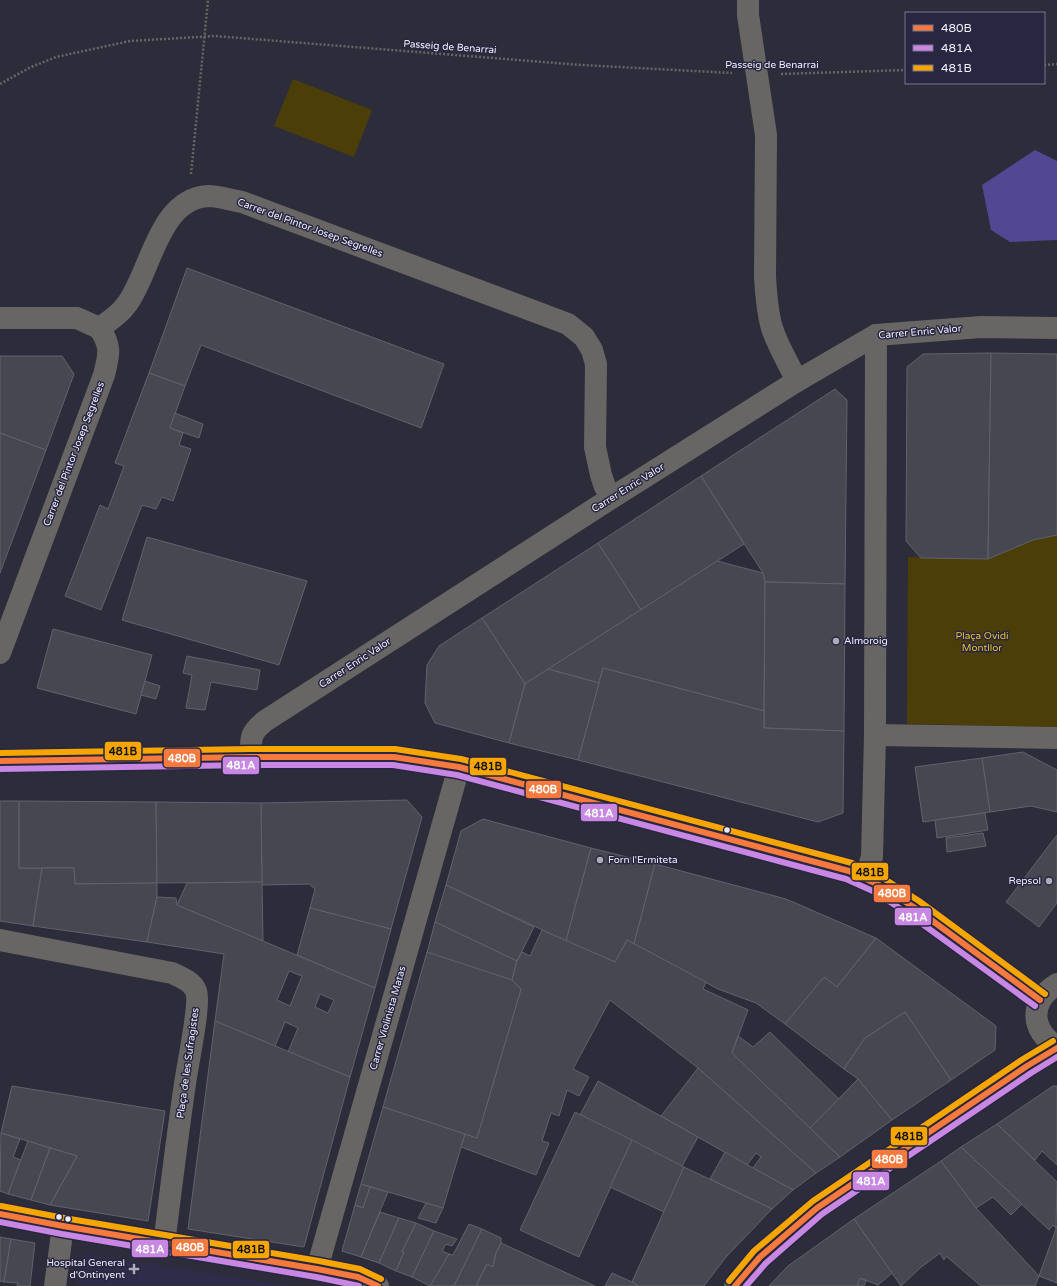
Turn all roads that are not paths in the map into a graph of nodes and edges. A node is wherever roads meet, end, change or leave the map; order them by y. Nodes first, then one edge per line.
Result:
1 (748, 0) edge
2 (0, 318) edge
3 (99, 328) junction
4 (1057, 328) edge
5 (876, 335) junction
6 (797, 381) junction
7 (614, 497) junction
8 (0, 653) edge
9 (874, 735) junction
10 (1057, 738) edge
11 (251, 757) junction
12 (0, 761) edge
13 (459, 768) junction
14 (866, 878) junction
15 (0, 940) edge
16 (1057, 984) edge
17 (1040, 1000) junction
18 (1057, 1048) edge
19 (0, 1214) edge
20 (63, 1226) junction
21 (164, 1244) junction
22 (318, 1268) junction
23 (55, 1286) edge
24 (378, 1286) edge
25 (735, 1286) edge

1 - 6 street
2 - 3 street
3 - 7 street, Carrer del Pintor Josep Segrelles
3 - 8 street, Carrer del Pintor Josep Segrelles
4 - 5 street, Carrer Enric Valor
5 - 6 street, Carrer Enric Valor
5 - 9 street
6 - 7 street, Carrer Enric Valor
7 - 11 street, Carrer Enric Valor
9 - 10 street
9 - 14 street
11 - 12 street
11 - 13 street
13 - 14 street
13 - 22 street, Carrer Violinista Matas
14 - 17 street
15 - 21 street, Plaça de les Sufragistes
16 - 17 street
17 - 18 street
18 - 25 street
19 - 20 street
20 - 21 street
20 - 23 street
21 - 22 street
22 - 24 street

